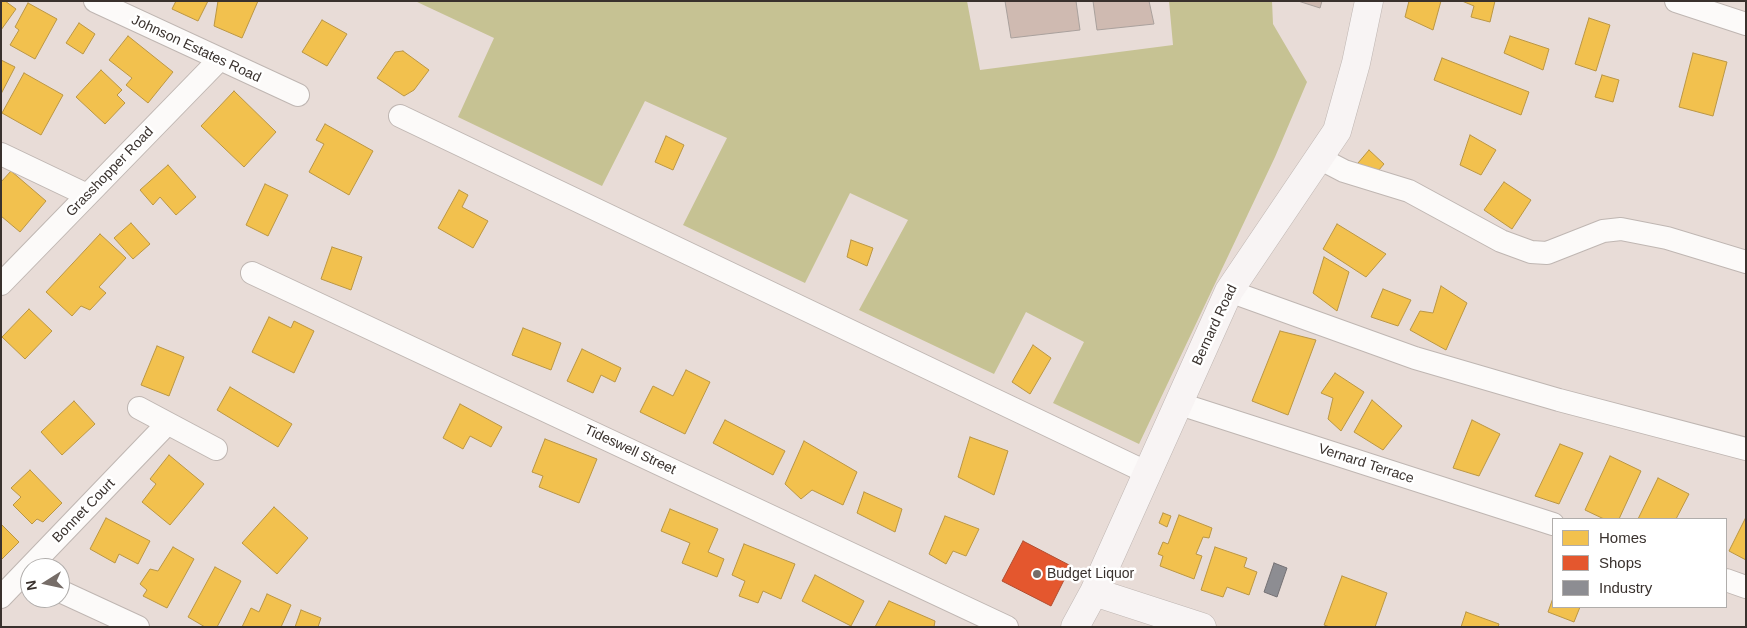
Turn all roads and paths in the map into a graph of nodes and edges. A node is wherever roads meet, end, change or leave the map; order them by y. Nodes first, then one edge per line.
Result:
1 (95, 1) edge
2 (1369, 1) edge
3 (1676, 1) edge
4 (1746, 24) edge
5 (219, 60) junction
6 (298, 95) dead end
7 (400, 116) dead end
8 (1, 154) edge
9 (1319, 158) junction
10 (86, 195) junction
11 (1746, 262) edge
12 (252, 273) dead end
13 (1, 284) edge
14 (1229, 290) junction
15 (1180, 404) junction
16 (139, 408) dead end
17 (167, 424) junction
18 (216, 449) dead end
19 (1746, 449) edge
20 (1148, 473) junction
21 (1552, 524) edge
22 (43, 558) edge
23 (1727, 580) edge
24 (20, 581) edge
25 (1746, 587) edge
26 (1094, 592) junction
27 (70, 596) edge
28 (1, 597) edge
29 (138, 627) edge
30 (1007, 627) edge
31 (1075, 627) edge
32 (1202, 627) edge

1 - 5 street, Johnson Estates Road
2 - 9 main road, Bernard Road
3 - 4 street
5 - 6 street, Johnson Estates Road
5 - 10 street, Grasshopper Road
7 - 20 street
8 - 10 street
9 - 11 street
9 - 14 main road, Bernard Road
10 - 13 street, Grasshopper Road
12 - 30 street, Tideswell Street
14 - 15 main road, Bernard Road
14 - 19 street
15 - 20 main road, Bernard Road
15 - 21 street, Vernard Terrace
16 - 17 street
17 - 18 street
17 - 22 street, Bonnet Court
20 - 26 main road, Bernard Road
23 - 25 street
24 - 28 street, Bonnet Court
26 - 31 main road, Bernard Road
26 - 32 main road
27 - 29 street

